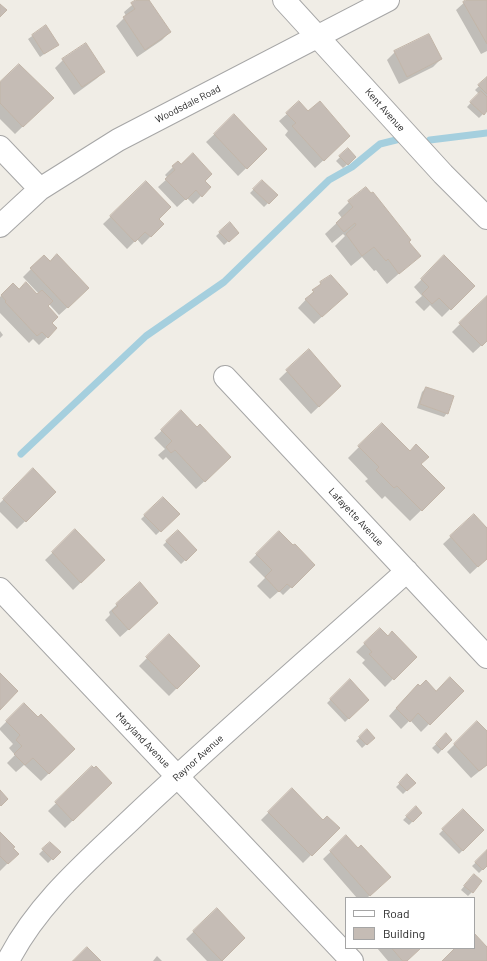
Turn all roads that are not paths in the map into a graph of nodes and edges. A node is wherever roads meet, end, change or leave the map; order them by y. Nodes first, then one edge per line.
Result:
1 (284, 0) edge
2 (388, 0) edge
3 (319, 36) junction
4 (0, 148) edge
5 (40, 189) junction
6 (487, 218) edge
7 (0, 226) edge
8 (225, 377) dead end
9 (407, 571) junction
10 (0, 589) edge
11 (487, 657) edge
12 (177, 776) junction
13 (8, 961) edge
14 (352, 961) edge

1 - 3 street, Kent Avenue
2 - 3 street, Woodsdale Road
3 - 5 street, Woodsdale Road
3 - 6 street, Kent Avenue
4 - 5 street
5 - 7 street, Woodsdale Road
8 - 9 street, Lafayette Avenue
9 - 11 street, Lafayette Avenue
9 - 12 street, Raynor Avenue
10 - 12 street, Maryland Avenue
12 - 13 street, Raynor Avenue
12 - 14 street, Maryland Avenue

